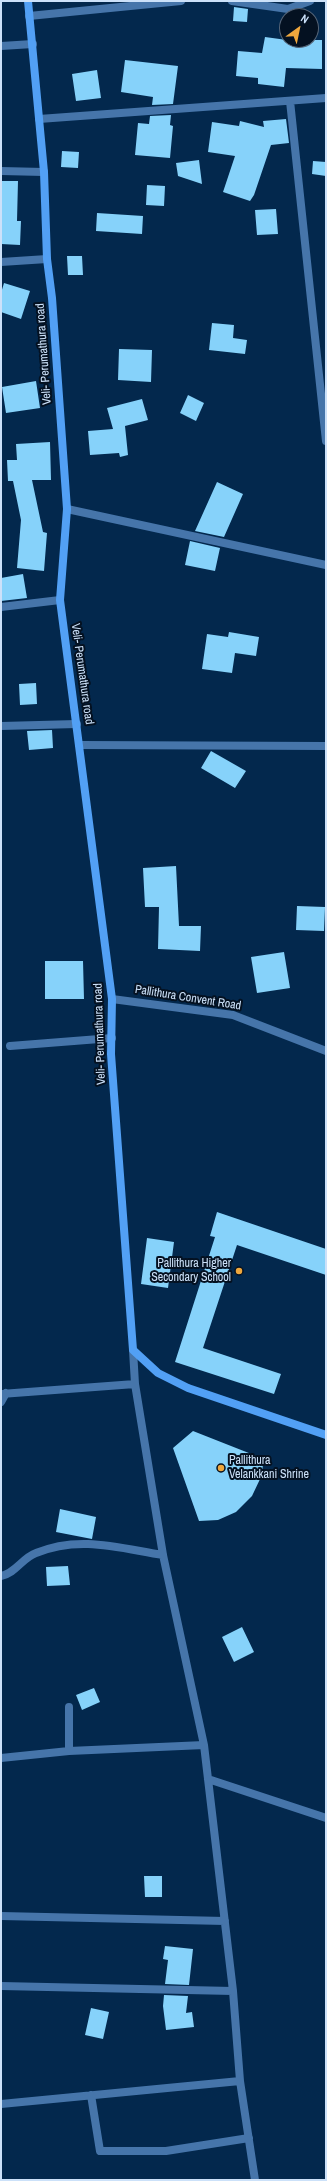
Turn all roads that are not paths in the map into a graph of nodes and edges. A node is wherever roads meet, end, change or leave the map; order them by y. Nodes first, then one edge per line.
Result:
1 (28, 1) edge
2 (181, 1) edge
3 (232, 1) edge
4 (310, 1) edge
5 (29, 16) junction
6 (33, 44) junction
7 (1, 46) edge
8 (326, 98) edge
9 (290, 101) junction
10 (38, 119) junction
11 (1, 171) edge
12 (44, 172) junction
13 (47, 260) junction
14 (1, 262) edge
15 (325, 418) edge
16 (326, 441) edge
17 (67, 509) junction
18 (326, 565) edge
19 (60, 600) junction
20 (1, 606) edge
21 (77, 724) junction
22 (1, 726) edge
23 (80, 745) junction
24 (326, 746) edge
25 (112, 999) junction
26 (112, 1038) junction
27 (10, 1046) dead end
28 (326, 1051) edge
29 (133, 1350) junction
30 (135, 1384) junction
31 (4, 1394) edge
32 (1, 1402) edge
33 (326, 1435) edge
34 (163, 1555) junction
35 (1, 1576) edge
36 (69, 1707) dead end
37 (204, 1745) junction
38 (69, 1751) junction
39 (1, 1758) edge
40 (208, 1779) junction
41 (326, 1818) edge
42 (1, 1916) edge
43 (225, 1921) junction
44 (1, 1986) edge
45 (233, 1991) junction
46 (240, 2081) junction
47 (91, 2095) junction
48 (1, 2104) edge
49 (249, 2138) junction
50 (255, 2180) edge

1 - 5 main road, Veli- Perumathura road
2 - 5 street
3 - 4 street
5 - 6 main road, Veli- Perumathura road
6 - 7 street
6 - 10 main road, Veli- Perumathura road
8 - 9 street
9 - 10 street
9 - 15 street
10 - 12 main road, Veli- Perumathura road
11 - 12 street
12 - 13 main road, Veli- Perumathura road
13 - 14 street
13 - 17 main road, Veli- Perumathura road
15 - 16 street
17 - 18 street
17 - 19 main road, Veli- Perumathura road
19 - 20 street
19 - 21 main road, Veli- Perumathura road
21 - 22 street
21 - 23 main road, Veli- Perumathura road
23 - 24 street
23 - 25 main road, Veli- Perumathura road
25 - 26 main road, Veli- Perumathura road
25 - 28 street, Pallithura Convent Road
26 - 27 street
26 - 29 main road, Veli- Perumathura road
29 - 30 street
29 - 33 main road
30 - 31 street
30 - 34 street
31 - 32 street
34 - 35 street
34 - 37 street
36 - 38 street
37 - 38 street
37 - 40 street
38 - 39 street
40 - 41 street
40 - 43 street
42 - 43 street
43 - 45 street
44 - 45 street
45 - 46 street
46 - 47 street
46 - 49 street
47 - 48 street
47 - 49 street
49 - 50 street

